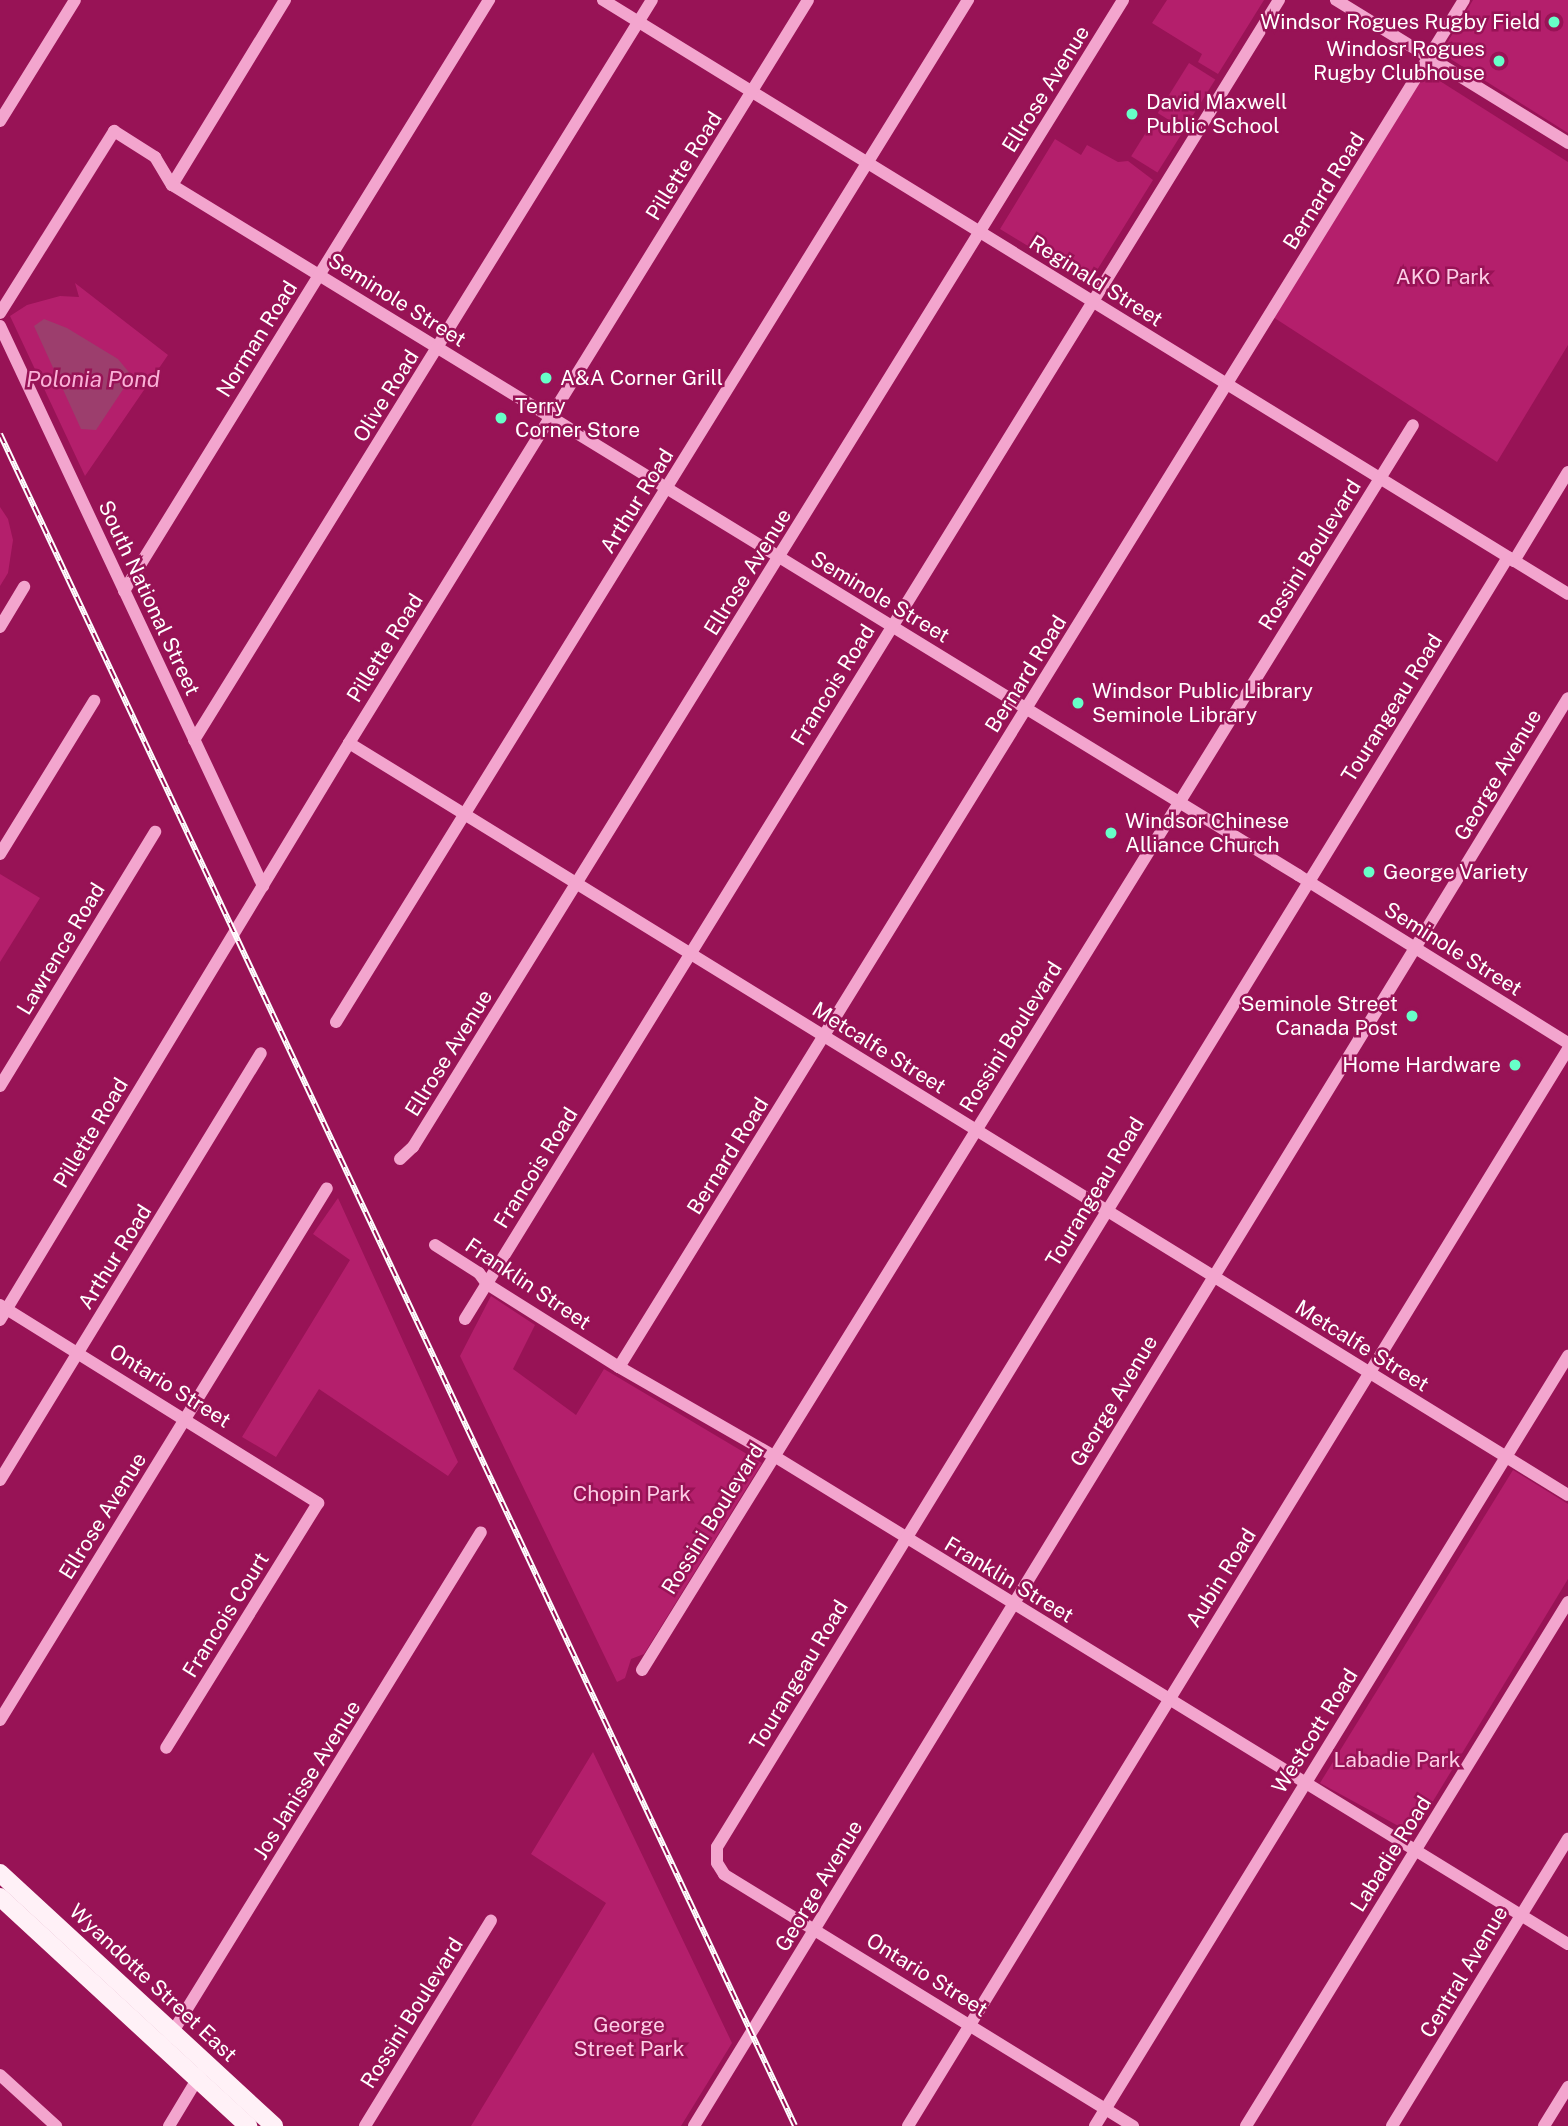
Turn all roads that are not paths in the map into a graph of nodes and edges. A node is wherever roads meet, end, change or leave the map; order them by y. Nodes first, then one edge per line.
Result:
1 (75, 0) edge
2 (285, 0) edge
3 (489, 0) edge
4 (603, 0) edge
5 (652, 0) edge
6 (808, 0) edge
7 (968, 0) edge
8 (1123, 0) edge
9 (1279, 0) edge
10 (1336, 0) edge
11 (1464, 0) edge
12 (638, 22) junction
13 (1429, 57) junction
14 (752, 92) junction
15 (0, 121) edge
16 (1568, 143) edge
17 (868, 163) junction
18 (172, 185) junction
19 (980, 232) junction
20 (320, 275) junction
21 (1093, 302) junction
22 (0, 313) edge
23 (0, 326) edge
24 (438, 349) junction
25 (1227, 384) junction
26 (552, 417) junction
27 (1413, 425) dead end
28 (1568, 472) edge
29 (1380, 478) junction
30 (667, 489) junction
31 (779, 558) junction
32 (1511, 559) junction
33 (24, 587) dead end
34 (124, 591) junction
35 (1568, 594) edge
36 (0, 627) edge
37 (892, 627) junction
38 (1568, 698) edge
39 (94, 701) dead end
40 (1027, 709) junction
41 (194, 740) junction
42 (349, 743) junction
43 (1179, 802) junction
44 (465, 814) junction
45 (155, 832) dead end
46 (0, 854) edge
47 (1308, 881) junction
48 (577, 884) junction
49 (263, 886) junction
50 (1415, 949) junction
51 (691, 954) junction
52 (336, 1022) dead end
53 (824, 1037) junction
54 (1568, 1044) edge
55 (1568, 1049) edge
56 (261, 1053) dead end
57 (0, 1086) edge
58 (976, 1130) junction
59 (400, 1159) dead end
60 (327, 1188) dead end
61 (1106, 1210) junction
62 (435, 1245) dead end
63 (1212, 1276) junction
64 (487, 1284) junction
65 (2, 1311) edge
66 (465, 1319) dead end
67 (79, 1352) junction
68 (1568, 1356) edge
69 (620, 1367) junction
70 (1369, 1373) junction
71 (185, 1420) junction
72 (774, 1456) junction
73 (1506, 1457) junction
74 (0, 1480) edge
75 (1568, 1495) edge
76 (318, 1503) joint
77 (481, 1532) dead end
78 (905, 1539) junction
79 (1568, 1602) edge
80 (1013, 1605) junction
81 (642, 1670) dead end
82 (1169, 1700) junction
83 (0, 1720) edge
84 (166, 1748) dead end
85 (1305, 1784) junction
86 (1568, 1839) edge
87 (717, 1847) joint
88 (1415, 1851) junction
89 (0, 1872) edge
90 (0, 1897) edge
91 (1521, 1916) junction
92 (491, 1920) dead end
93 (815, 1928) junction
94 (1568, 1944) edge
95 (970, 2024) junction
96 (168, 2040) junction
97 (202, 2072) junction
98 (0, 2075) edge
99 (1568, 2087) edge
100 (1106, 2109) junction
101 (56, 2126) edge
102 (169, 2126) edge
103 (248, 2126) edge
104 (274, 2126) edge
105 (365, 2126) edge
106 (694, 2126) edge
107 (908, 2126) edge
108 (1095, 2126) edge
109 (1133, 2126) edge
110 (1246, 2126) edge
111 (1392, 2126) edge
112 (1544, 2126) edge

1 - 15 street
2 - 18 street
3 - 20 street, Norman Road
4 - 12 street, Reginald Street
5 - 12 street, Olive Road
6 - 14 street, Pillette Road
7 - 17 street, Arthur Road
8 - 19 street, Ellrose Avenue
9 - 21 street, Francois Road
10 - 13 street
11 - 13 street, Bernard Road
12 - 14 street, Reginald Street
12 - 24 street, Olive Road
13 - 16 street
13 - 25 street, Bernard Road
14 - 17 street, Reginald Street
14 - 26 street, Pillette Road
17 - 19 street, Reginald Street
17 - 30 street, Arthur Road
18 - 20 street, Seminole Street
18 - 22 street
19 - 21 street, Reginald Street
19 - 31 street, Ellrose Avenue
20 - 24 street, Seminole Street
20 - 34 street, Norman Road
21 - 25 street, Reginald Street
21 - 37 street, Francois Road
23 - 34 street, South National Street
24 - 26 street, Seminole Street
24 - 41 street, Olive Road
25 - 29 street, Reginald Street
25 - 40 street, Bernard Road
26 - 30 street, Seminole Street
26 - 42 street, Pillette Road
27 - 29 street, Rossini Boulevard
28 - 32 street, Tourangeau Road
29 - 32 street, Reginald Street
29 - 43 street, Rossini Boulevard
30 - 31 street, Seminole Street
30 - 44 street, Arthur Road
31 - 37 street, Seminole Street
31 - 48 street, Ellrose Avenue
32 - 35 street, Reginald Street
32 - 47 street, Tourangeau Road
33 - 36 street
34 - 41 street, South National Street
37 - 40 street, Seminole Street
37 - 51 street, Francois Road
38 - 50 street, George Avenue
39 - 46 street
40 - 43 street, Seminole Street
40 - 53 street, Bernard Road
41 - 49 street, South National Street
42 - 44 street, Metcalfe Street
42 - 49 street, Pillette Road
43 - 47 street, Seminole Street
43 - 58 street, Rossini Boulevard
44 - 48 street, Metcalfe Street
44 - 52 street, Arthur Road
45 - 57 street, Lawrence Road
47 - 50 street, Seminole Street
47 - 61 street, Tourangeau Road
48 - 51 street, Metcalfe Street
48 - 59 street, Ellrose Avenue
49 - 65 street, Pillette Road
50 - 54 street, Seminole Street
50 - 63 street, George Avenue
51 - 53 street, Metcalfe Street
51 - 64 street, Francois Road
53 - 58 street, Metcalfe Street
53 - 69 street, Bernard Road
55 - 70 street, Aubin Road
56 - 67 street, Arthur Road
58 - 61 street, Metcalfe Street
58 - 72 street, Rossini Boulevard
60 - 71 street, Ellrose Avenue
61 - 63 street, Metcalfe Street
61 - 78 street, Tourangeau Road
62 - 64 street, Franklin Street
63 - 70 street, Metcalfe Street
63 - 80 street, George Avenue
64 - 66 street, Francois Road
64 - 69 street, Franklin Street
65 - 67 street, Ontario Street
67 - 71 street, Ontario Street
67 - 74 street, Arthur Road
68 - 73 street, Westcott Road
69 - 72 street, Franklin Street
70 - 73 street, Metcalfe Street
70 - 82 street, Aubin Road
71 - 76 street, Ontario Street
71 - 83 street, Ellrose Avenue
72 - 78 street, Franklin Street
72 - 81 street, Rossini Boulevard
73 - 75 street, Metcalfe Street
73 - 85 street, Westcott Road
76 - 84 street, Francois Court
77 - 96 street, Jos Janisse Avenue
78 - 80 street, Franklin Street
78 - 87 street, Tourangeau Road
79 - 88 street, Labadie Road
80 - 82 street, Franklin Street
80 - 93 street, George Avenue
82 - 85 street, Franklin Street
82 - 95 street, Aubin Road
85 - 88 street, Franklin Street
85 - 100 street, Westcott Road
86 - 91 street, Central Avenue
87 - 93 street, Ontario Street
88 - 91 street, Franklin Street
88 - 110 street, Labadie Road
89 - 96 main road, Wyandotte Street East
90 - 96 main road, Wyandotte Street East
91 - 94 street, Franklin Street
91 - 111 street, Central Avenue
92 - 105 street, Rossini Boulevard
93 - 95 street, Ontario Street
93 - 106 street, George Avenue
95 - 100 street, Ontario Street
95 - 107 street, Aubin Road
96 - 97 main road, Wyandotte Street East
97 - 102 street
97 - 103 main road, Wyandotte Street East
97 - 104 main road, Wyandotte Street East
98 - 101 street
99 - 112 street
100 - 108 street, Westcott Road
100 - 109 street, Ontario Street

